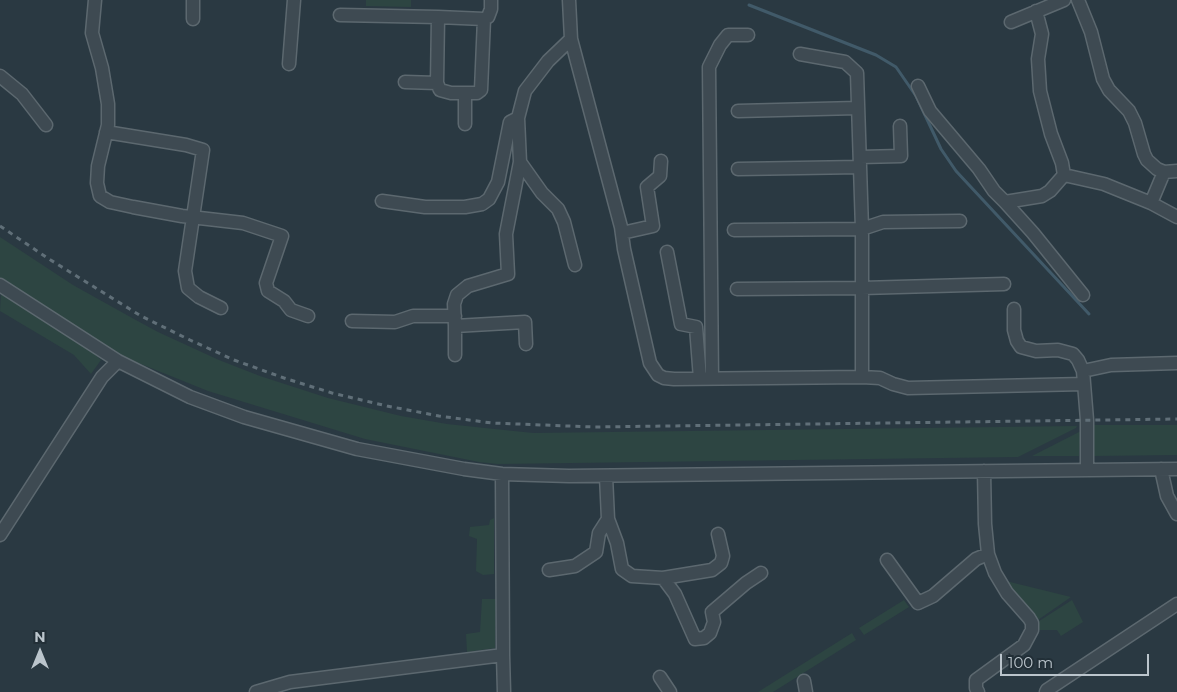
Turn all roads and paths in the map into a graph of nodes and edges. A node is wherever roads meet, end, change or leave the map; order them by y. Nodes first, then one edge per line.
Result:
1 (95, 0) edge
2 (193, 0) edge
3 (294, 0) edge
4 (491, 0) edge
5 (569, 0) edge
6 (1064, 0) edge
7 (1078, 0) edge
8 (1036, 11) junction
9 (340, 15) dead end
10 (438, 17) junction
11 (193, 18) dead end
12 (484, 19) junction
13 (1010, 22) dead end
14 (748, 34) dead end
15 (571, 39) junction
16 (800, 54) dead end
17 (289, 64) dead end
18 (0, 76) edge
19 (406, 82) dead end
20 (437, 83) junction
21 (918, 86) dead end
22 (465, 93) junction
23 (857, 108) junction
24 (738, 111) dead end
25 (518, 118) junction
26 (465, 124) dead end
27 (46, 125) dead end
28 (900, 126) dead end
29 (106, 132) junction
30 (661, 161) dead end
31 (520, 162) junction
32 (860, 162) junction
33 (738, 170) dead end
34 (1177, 171) edge
35 (1164, 172) junction
36 (1064, 175) junction
37 (382, 201) dead end
38 (1005, 202) junction
39 (1151, 203) junction
40 (192, 217) junction
41 (1177, 217) edge
42 (960, 221) dead end
43 (862, 229) junction
44 (734, 230) dead end
45 (622, 233) junction
46 (667, 252) dead end
47 (574, 265) dead end
48 (1004, 284) dead end
49 (0, 285) edge
50 (862, 288) junction
51 (737, 289) dead end
52 (1083, 295) dead end
53 (221, 308) dead end
54 (1014, 309) dead end
55 (308, 316) dead end
56 (352, 321) dead end
57 (455, 321) junction
58 (526, 344) dead end
59 (455, 355) dead end
60 (118, 361) junction
61 (1177, 363) edge
62 (1082, 371) junction
63 (862, 377) junction
64 (706, 379) junction
65 (1084, 384) junction
66 (1087, 469) junction
67 (1161, 469) junction
68 (1177, 469) edge
69 (984, 471) junction
70 (502, 474) junction
71 (606, 476) junction
72 (1177, 514) edge
73 (608, 519) junction
74 (0, 534) edge
75 (718, 534) dead end
76 (988, 554) junction
77 (887, 560) dead end
78 (549, 570) dead end
79 (761, 573) dead end
80 (663, 578) junction
81 (1177, 604) edge
82 (502, 655) junction
83 (660, 677) dead end
84 (256, 692) edge
85 (504, 692) edge
86 (670, 692) edge
87 (978, 692) edge
88 (1046, 692) edge

1 - 29 street
2 - 11 street
3 - 17 street
4 - 12 street
5 - 15 street
6 - 8 street
7 - 35 street
8 - 13 street
8 - 36 street
9 - 10 street
10 - 12 street
10 - 20 street
12 - 22 street
14 - 64 street
15 - 25 street
15 - 45 street
16 - 23 street
18 - 27 street
19 - 20 street
20 - 22 street
21 - 38 street
22 - 26 street
23 - 24 street
23 - 32 street
25 - 31 street
25 - 37 street
28 - 32 street
29 - 40 street
29 - 40 street
30 - 45 street
31 - 47 street
31 - 57 street
32 - 33 street
32 - 43 street
34 - 35 street
35 - 39 street
36 - 38 street
36 - 39 street
38 - 52 street
39 - 41 street
40 - 53 street
40 - 55 street
42 - 43 street
43 - 44 street
43 - 50 street
45 - 64 street
46 - 64 street
48 - 50 street
49 - 60 street
50 - 51 street
50 - 63 street
54 - 62 street
56 - 57 street
57 - 58 street
57 - 59 street
60 - 70 street
60 - 74 street
61 - 62 street
62 - 65 street
63 - 64 street
63 - 65 street
65 - 66 street
66 - 67 street
66 - 69 street
67 - 68 street
67 - 72 street
69 - 71 street
69 - 76 street
70 - 71 street
70 - 82 street
71 - 73 street
73 - 78 street
73 - 80 street
75 - 80 street
76 - 77 street
76 - 87 street
79 - 80 street
81 - 88 street
82 - 84 street
82 - 85 street
83 - 86 street

